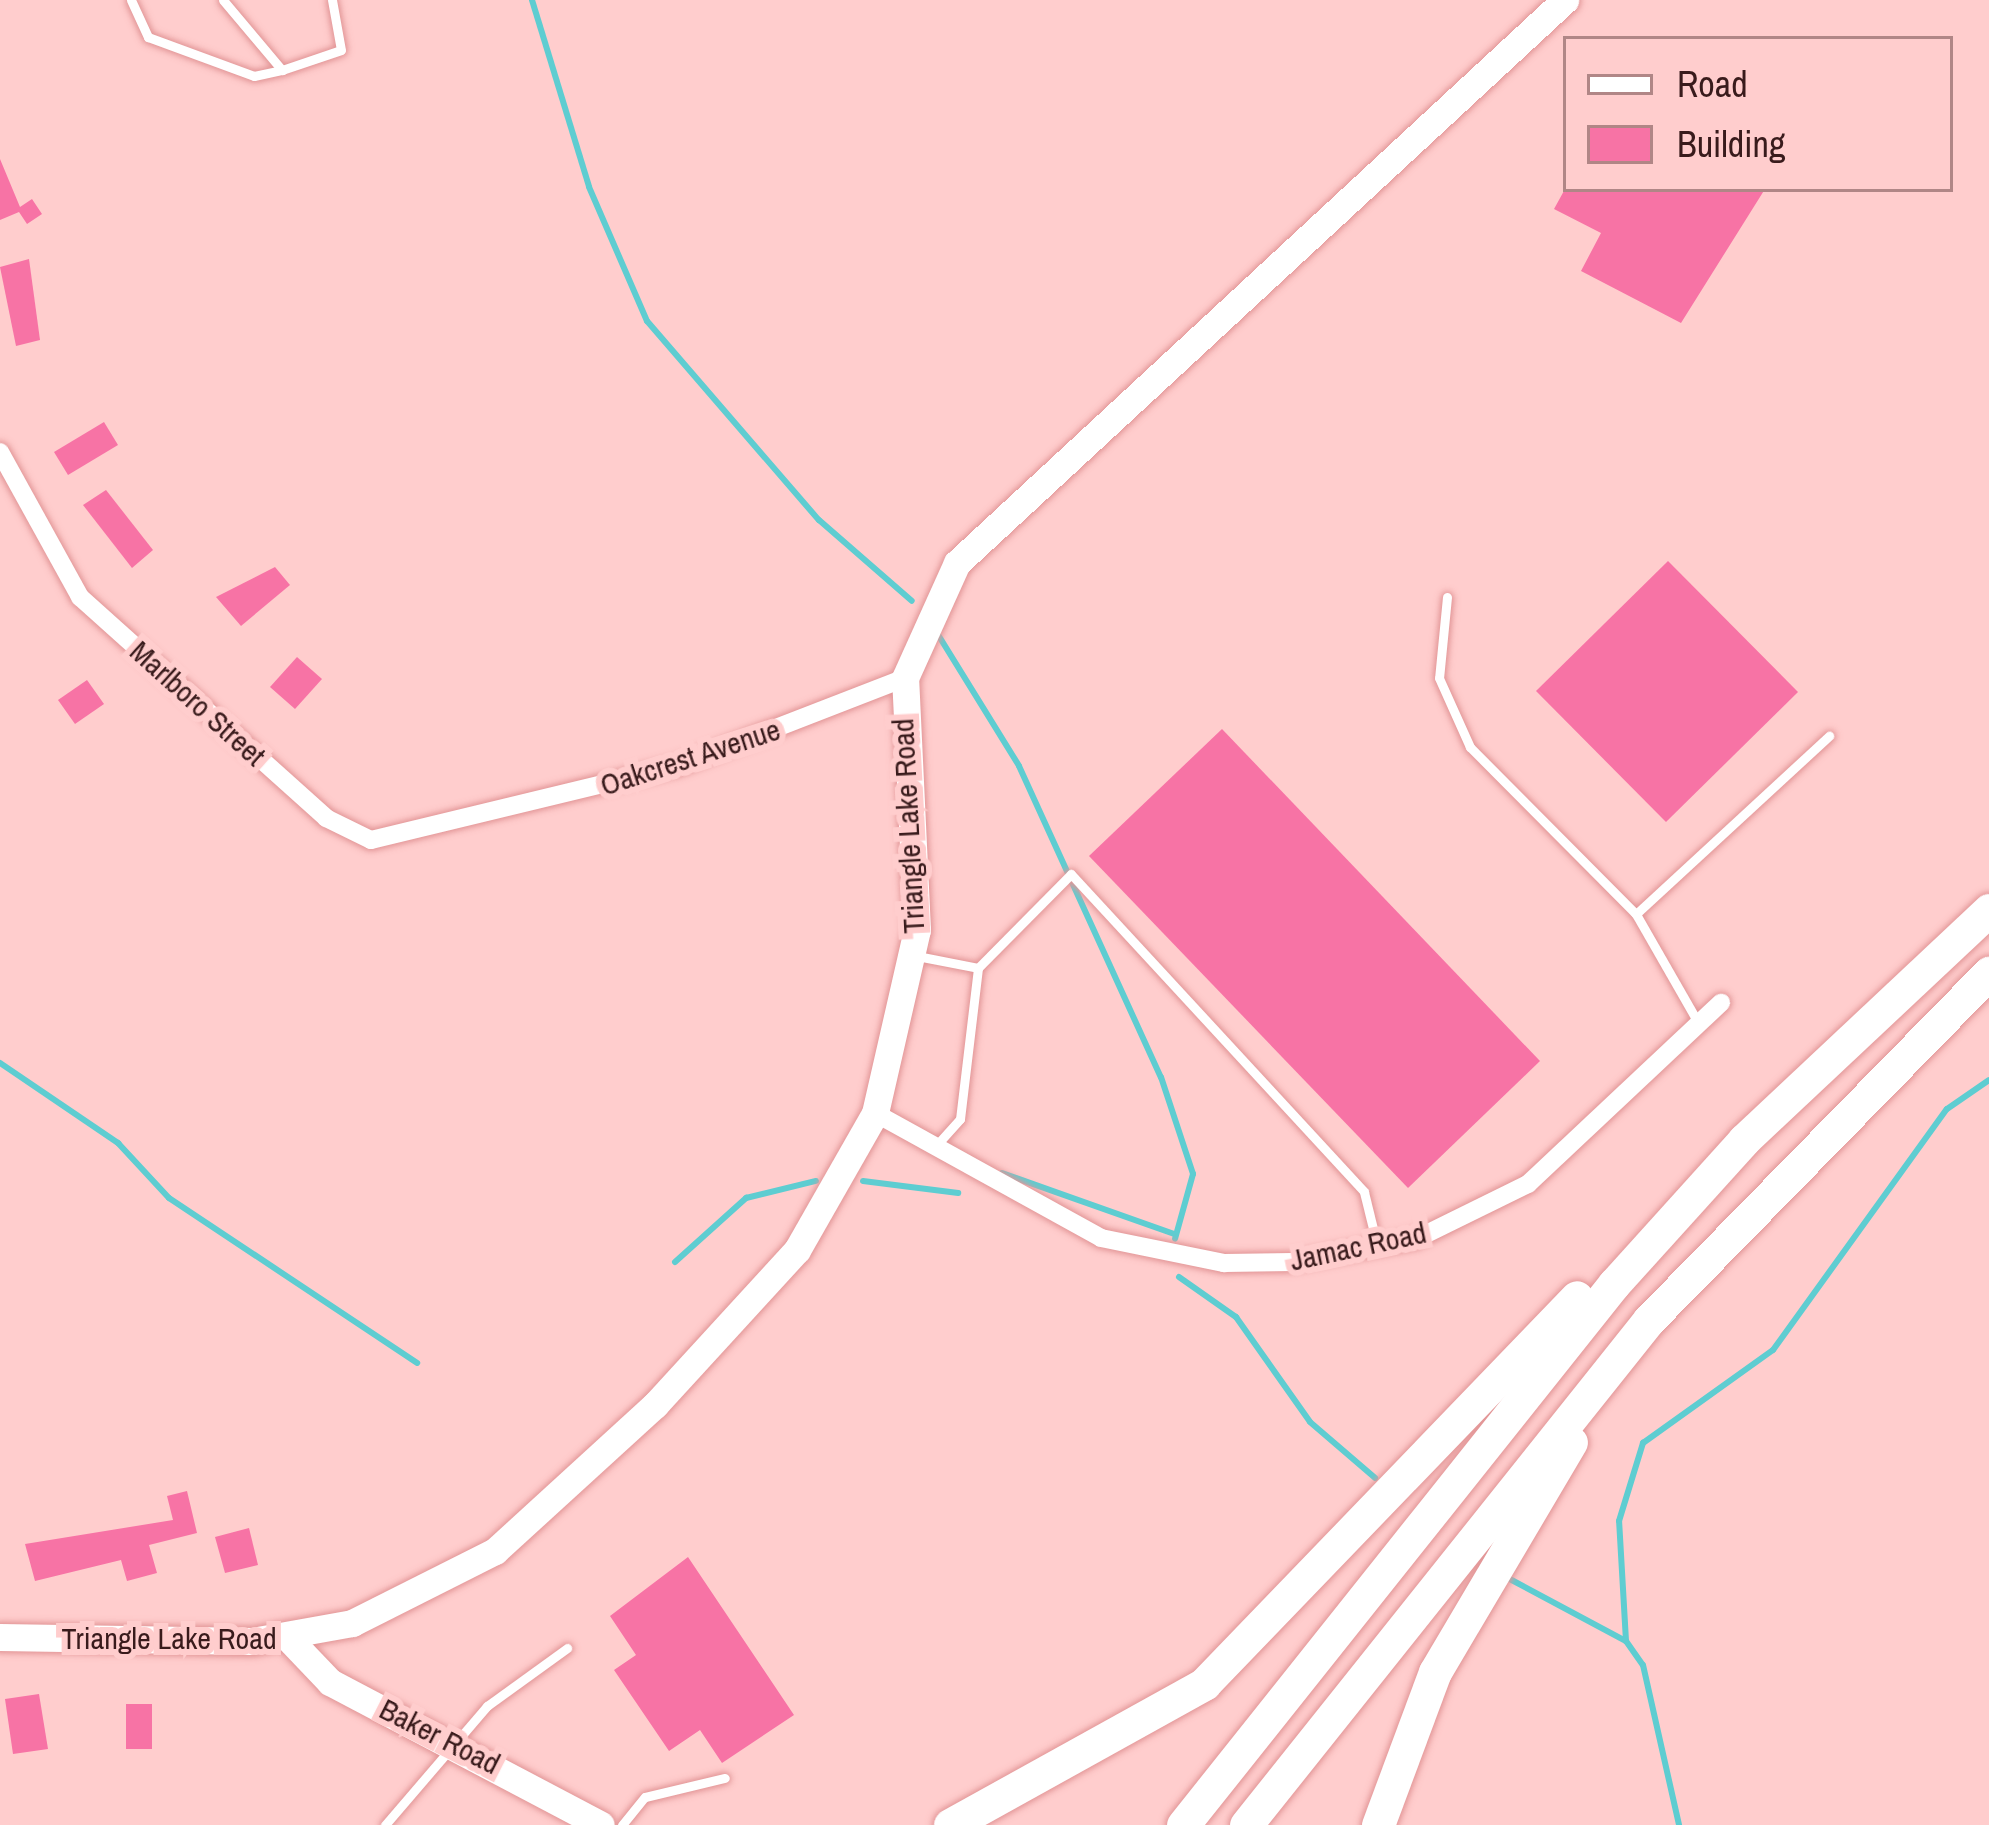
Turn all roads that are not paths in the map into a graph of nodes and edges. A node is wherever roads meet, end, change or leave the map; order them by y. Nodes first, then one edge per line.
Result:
1 (131, 0) edge
2 (223, 0) edge
3 (332, 0) edge
4 (1565, 0) edge
5 (281, 70) junction
6 (0, 452) edge
7 (1447, 597) dead end
8 (905, 678) junction
9 (1829, 736) dead end
10 (470, 821) joint
11 (1989, 910) edge
12 (1636, 914) junction
13 (914, 955) junction
14 (978, 968) junction
15 (1989, 973) edge
16 (1720, 1003) dead end
17 (1699, 1024) junction
18 (874, 1114) junction
19 (934, 1148) junction
20 (1675, 1216) junction
21 (1377, 1248) junction
22 (1649, 1320) junction
23 (0, 1637) edge
24 (288, 1638) junction
25 (567, 1648) dead end
26 (455, 1742) junction
27 (725, 1778) dead end
28 (389, 1823) edge
29 (601, 1825) edge
30 (622, 1825) edge
31 (950, 1825) edge
32 (1183, 1825) edge
33 (1246, 1825) edge
34 (1378, 1825) edge

1 - 5 lane
2 - 5 lane
3 - 5 lane
4 - 8 street, Triangle Lake Road
6 - 10 street, Marlboro Street
7 - 12 lane
8 - 10 street, Oakcrest Avenue
8 - 13 street, Triangle Lake Road
9 - 12 lane
11 - 20 highway
12 - 17 lane
13 - 14 lane
13 - 18 street, Triangle Lake Road
14 - 19 lane
14 - 21 lane
15 - 22 highway
16 - 17 street, Jamac Road
17 - 21 street, Jamac Road
18 - 19 street, Jamac Road
18 - 24 street, Triangle Lake Road
19 - 21 street, Jamac Road
20 - 31 highway
20 - 32 highway
22 - 33 highway
22 - 34 highway
23 - 24 street, Triangle Lake Road
24 - 26 street, Baker Road
25 - 26 lane
26 - 28 lane
26 - 29 street, Baker Road
27 - 30 lane

